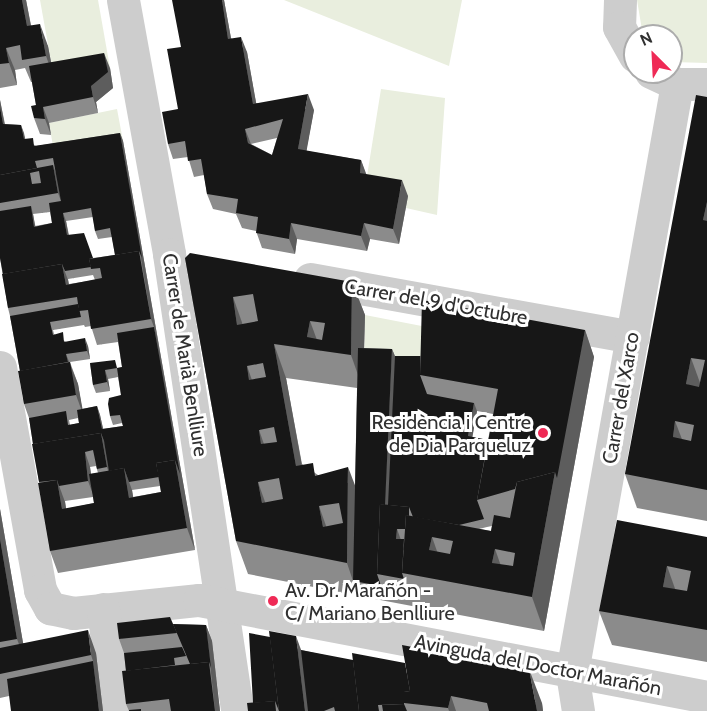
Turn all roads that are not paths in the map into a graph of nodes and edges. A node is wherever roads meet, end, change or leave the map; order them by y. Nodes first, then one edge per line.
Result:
1 (123, 0) edge
2 (619, 0) edge
3 (623, 34) edge
4 (677, 84) edge
5 (169, 254) junction
6 (204, 260) edge
7 (284, 274) edge
8 (633, 337) junction
9 (0, 367) edge
10 (225, 605) junction
11 (103, 609) junction
12 (572, 672) junction
13 (707, 698) edge
14 (116, 711) edge
15 (237, 711) edge
16 (578, 711) edge

1 - 5 street, Carrer de Marià Benlliure
2 - 3 street
4 - 8 street, Carrer del Xarco
5 - 6 street
5 - 10 street, Carrer de Marià Benlliure
7 - 8 street, Carrer del 9 d'Octubre
8 - 12 street, Carrer del Xarco
9 - 11 street, Avinguda del Doctor Marañón
10 - 11 street, Avinguda del Doctor Marañón
10 - 12 street, Avinguda del Doctor Marañón
10 - 15 street, Carrer de Marià Benlliure
11 - 14 street
12 - 13 street, Avinguda del Doctor Marañón
12 - 16 street, Carrer del Xarco

